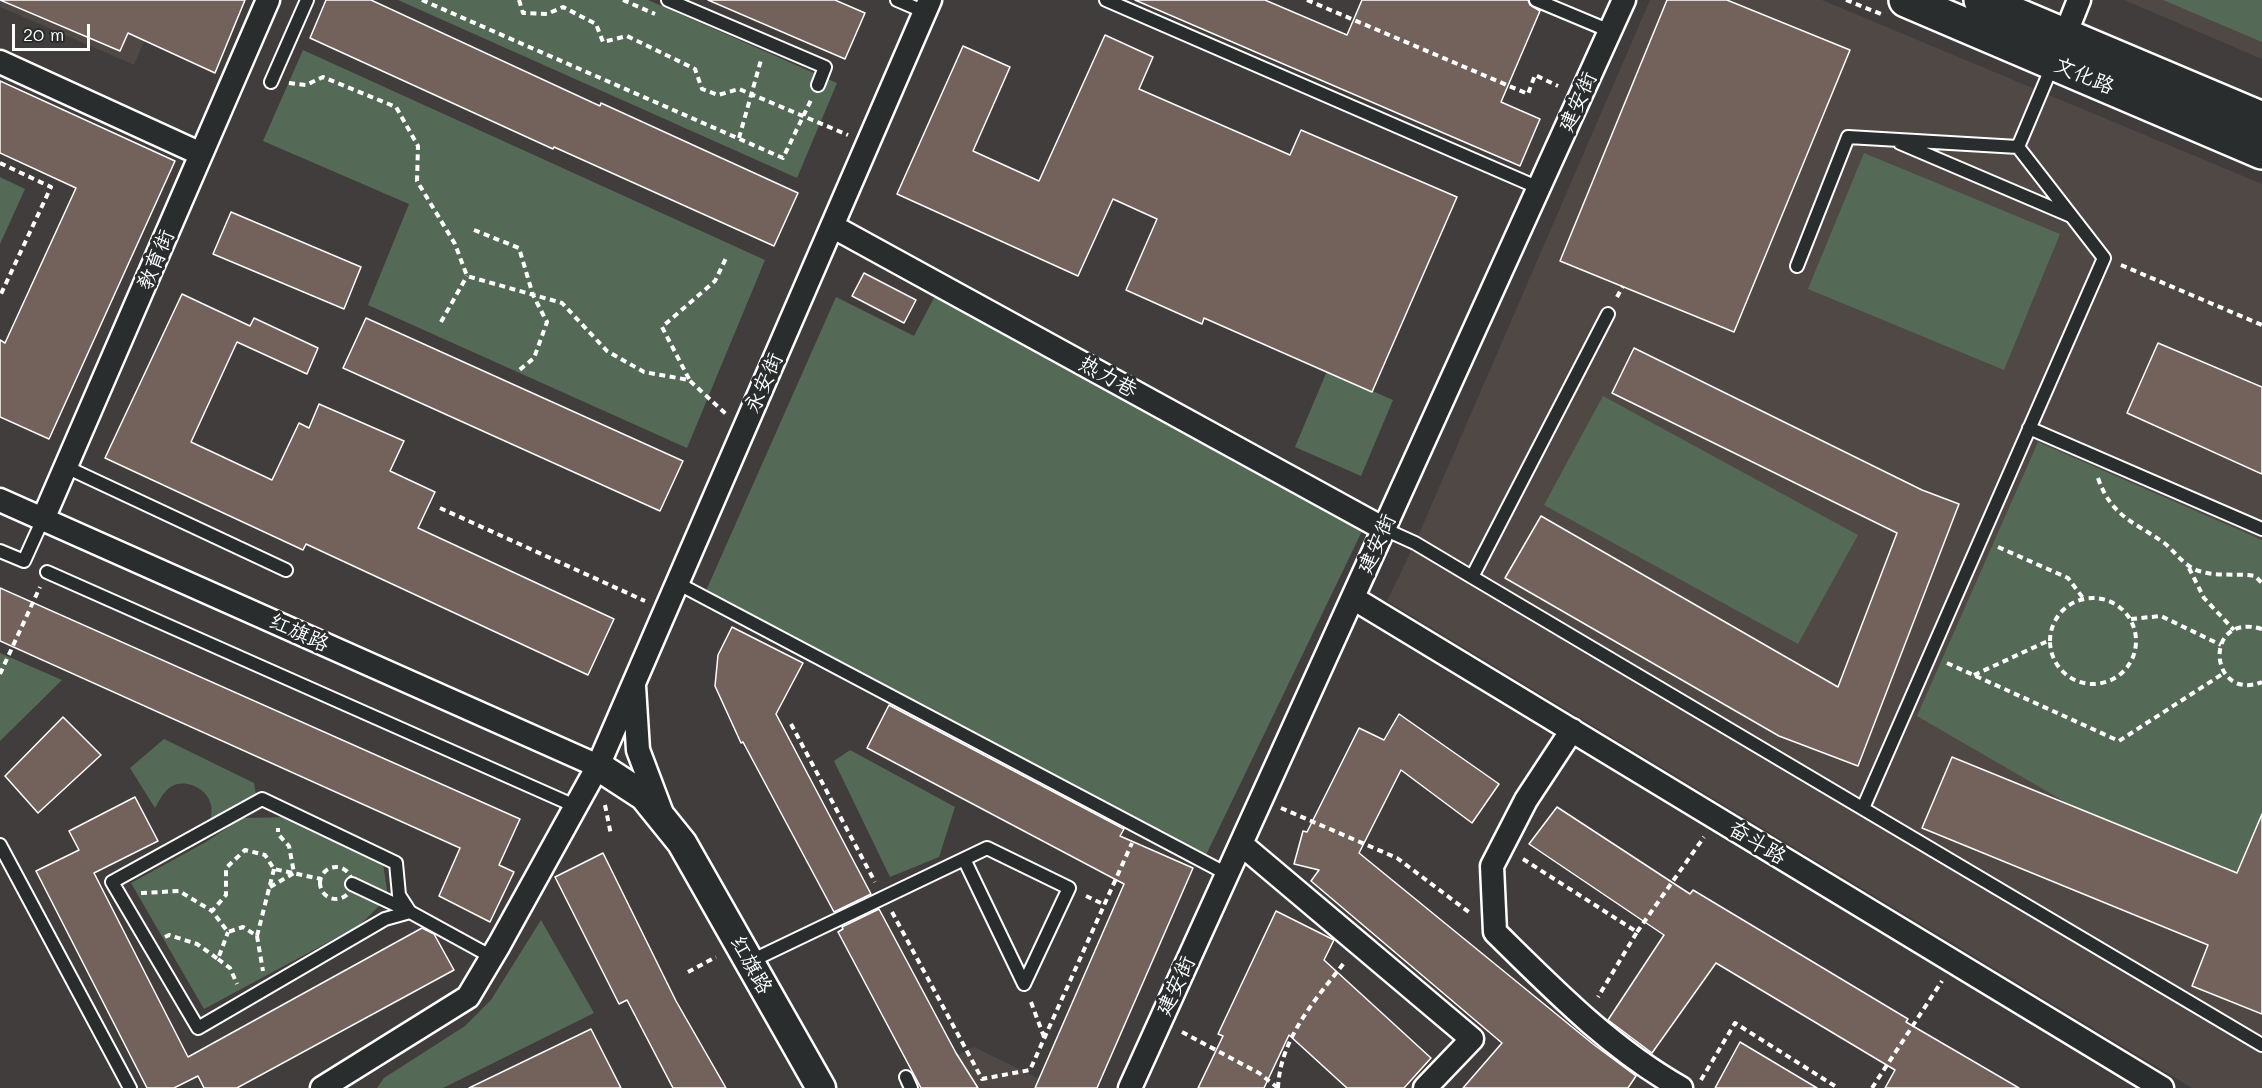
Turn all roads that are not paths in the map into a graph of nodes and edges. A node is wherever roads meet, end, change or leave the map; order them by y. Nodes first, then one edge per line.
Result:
1 (268, 0) edge
2 (306, 0) edge
3 (668, 0) edge
4 (897, 0) edge
5 (1106, 0) edge
6 (1536, 0) edge
7 (1624, 0) edge
8 (1906, 0) edge
9 (1981, 0) edge
10 (2079, 0) edge
11 (928, 6) edge
12 (1611, 31) junction
13 (2059, 49) junction
14 (0, 62) edge
15 (271, 82) road end
16 (818, 85) road end
17 (2262, 119) edge
18 (1890, 140) junction
19 (2018, 147) junction
20 (2262, 152) edge
21 (201, 154) junction
22 (1539, 188) junction
23 (2072, 217) junction
24 (832, 226) junction
25 (1797, 266) dead end
26 (1608, 314) dead end
27 (2029, 428) junction
28 (66, 467) junction
29 (0, 500) edge
30 (43, 519) junction
31 (1384, 529) junction
32 (2262, 529) edge
33 (0, 551) edge
34 (286, 570) dead end
35 (47, 572) dead end
36 (1472, 577) junction
37 (677, 583) junction
38 (1353, 598) junction
39 (634, 683) junction
40 (1572, 730) junction
41 (598, 766) junction
42 (575, 806) junction
43 (1863, 808) junction
44 (674, 833) junction
45 (1241, 844) junction
46 (0, 845) edge
47 (964, 859) junction
48 (1227, 874) junction
49 (352, 884) dead end
50 (399, 896) junction
51 (410, 912) junction
52 (385, 919) junction
53 (492, 957) junction
54 (749, 962) junction
55 (2262, 1045) edge
56 (335, 1084) edge
57 (130, 1088) edge
58 (821, 1088) edge
59 (1130, 1088) edge
60 (1425, 1088) edge
61 (1681, 1088) edge
62 (2162, 1088) edge

1 - 21 street, 教育街
2 - 15 lane
3 - 16 lane
4 - 11 lane
5 - 22 lane
6 - 12 lane
7 - 12 street, 建安街
8 - 13 main road, 文化路
9 - 13 main road, 文化路
10 - 13 street
11 - 24 street, 永安街
12 - 22 street, 建安街
13 - 17 main road, 文化路
13 - 19 lane
13 - 20 main road, 文化路
14 - 21 street
18 - 19 lane
18 - 23 lane
18 - 25 lane
19 - 23 lane
21 - 28 street, 教育街
22 - 31 street, 建安街
23 - 27 lane
24 - 31 street, 热力巷
24 - 37 street, 永安街
26 - 36 lane
27 - 32 lane
27 - 43 lane
28 - 30 street, 教育街
28 - 34 lane
29 - 30 street, 红旗路
30 - 33 lane
30 - 41 street, 红旗路
31 - 36 lane
31 - 38 street, 建安街
35 - 42 lane
36 - 43 lane
37 - 39 street, 永安街
37 - 48 lane
38 - 40 street, 奋斗路
38 - 45 street, 建安街
39 - 41 street, 永安街
39 - 44 street
40 - 61 street
40 - 62 street, 奋斗路
41 - 42 street, 永安街
41 - 44 street, 红旗路
42 - 53 street, 永安街
43 - 55 lane
44 - 54 street, 红旗路
45 - 48 street, 建安街
45 - 60 street
46 - 57 lane
47 - 47 lane
47 - 54 lane
48 - 59 street, 建安街
49 - 51 lane
50 - 51 lane
50 - 52 lane
50 - 52 lane
51 - 52 lane
51 - 53 lane
53 - 56 street, 永安街
54 - 58 street, 红旗路

